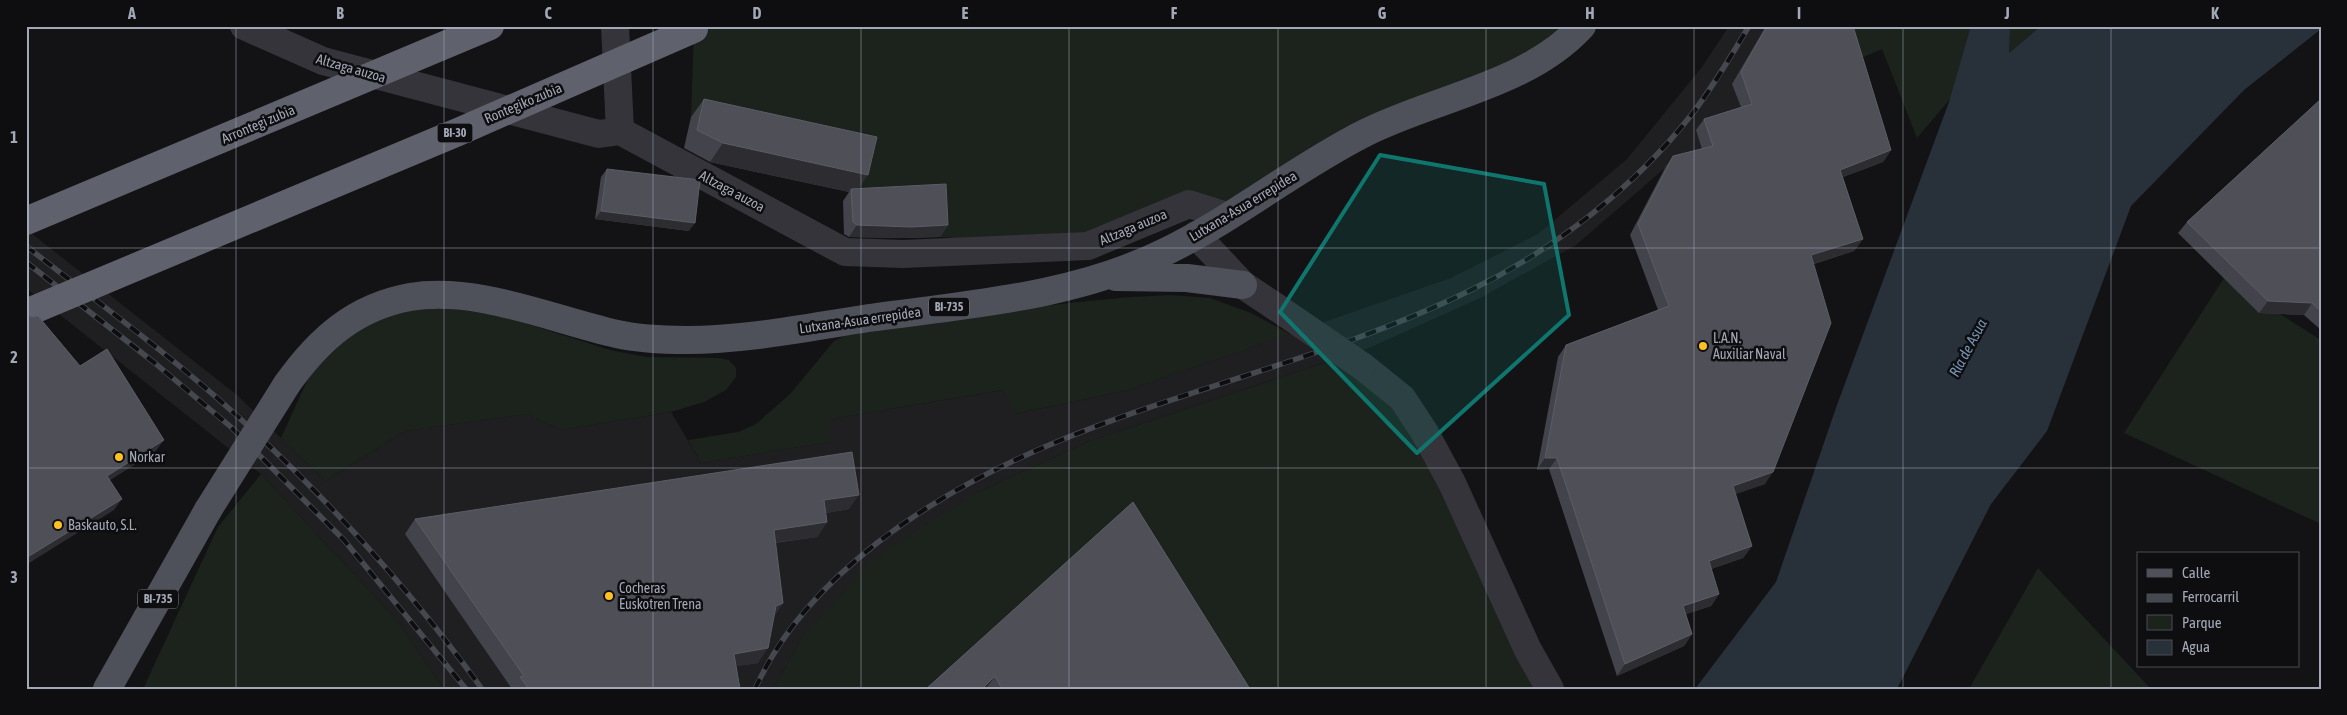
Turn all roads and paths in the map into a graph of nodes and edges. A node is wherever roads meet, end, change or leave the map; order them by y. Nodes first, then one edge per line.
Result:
1 (244, 26) edge
2 (490, 26) edge
3 (615, 26) edge
4 (1582, 26) edge
5 (694, 30) dead end
6 (620, 131) junction
7 (1227, 216) junction
8 (26, 221) edge
9 (1196, 235) junction
10 (1104, 277) junction
11 (1243, 285) junction
12 (26, 313) edge
13 (108, 689) edge
14 (1550, 689) edge

1 - 6 street, Altzaga auzoa
2 - 8 highway, Arrontegi zubia, bridge
3 - 6 street
4 - 7 main road, Lutxana-Asua errepidea / BI-735
5 - 12 highway, Rontegiko zubia / BI-30, bridge
6 - 7 street, Altzaga auzoa
7 - 9 main road, Lutxana-Asua errepidea / BI-735
9 - 10 main road, Lutxana-Asua errepidea / BI-735
9 - 11 street
10 - 11 main road
10 - 13 main road, Lutxana-Asua errepidea / BI-735, bridge
11 - 14 street, bridge

